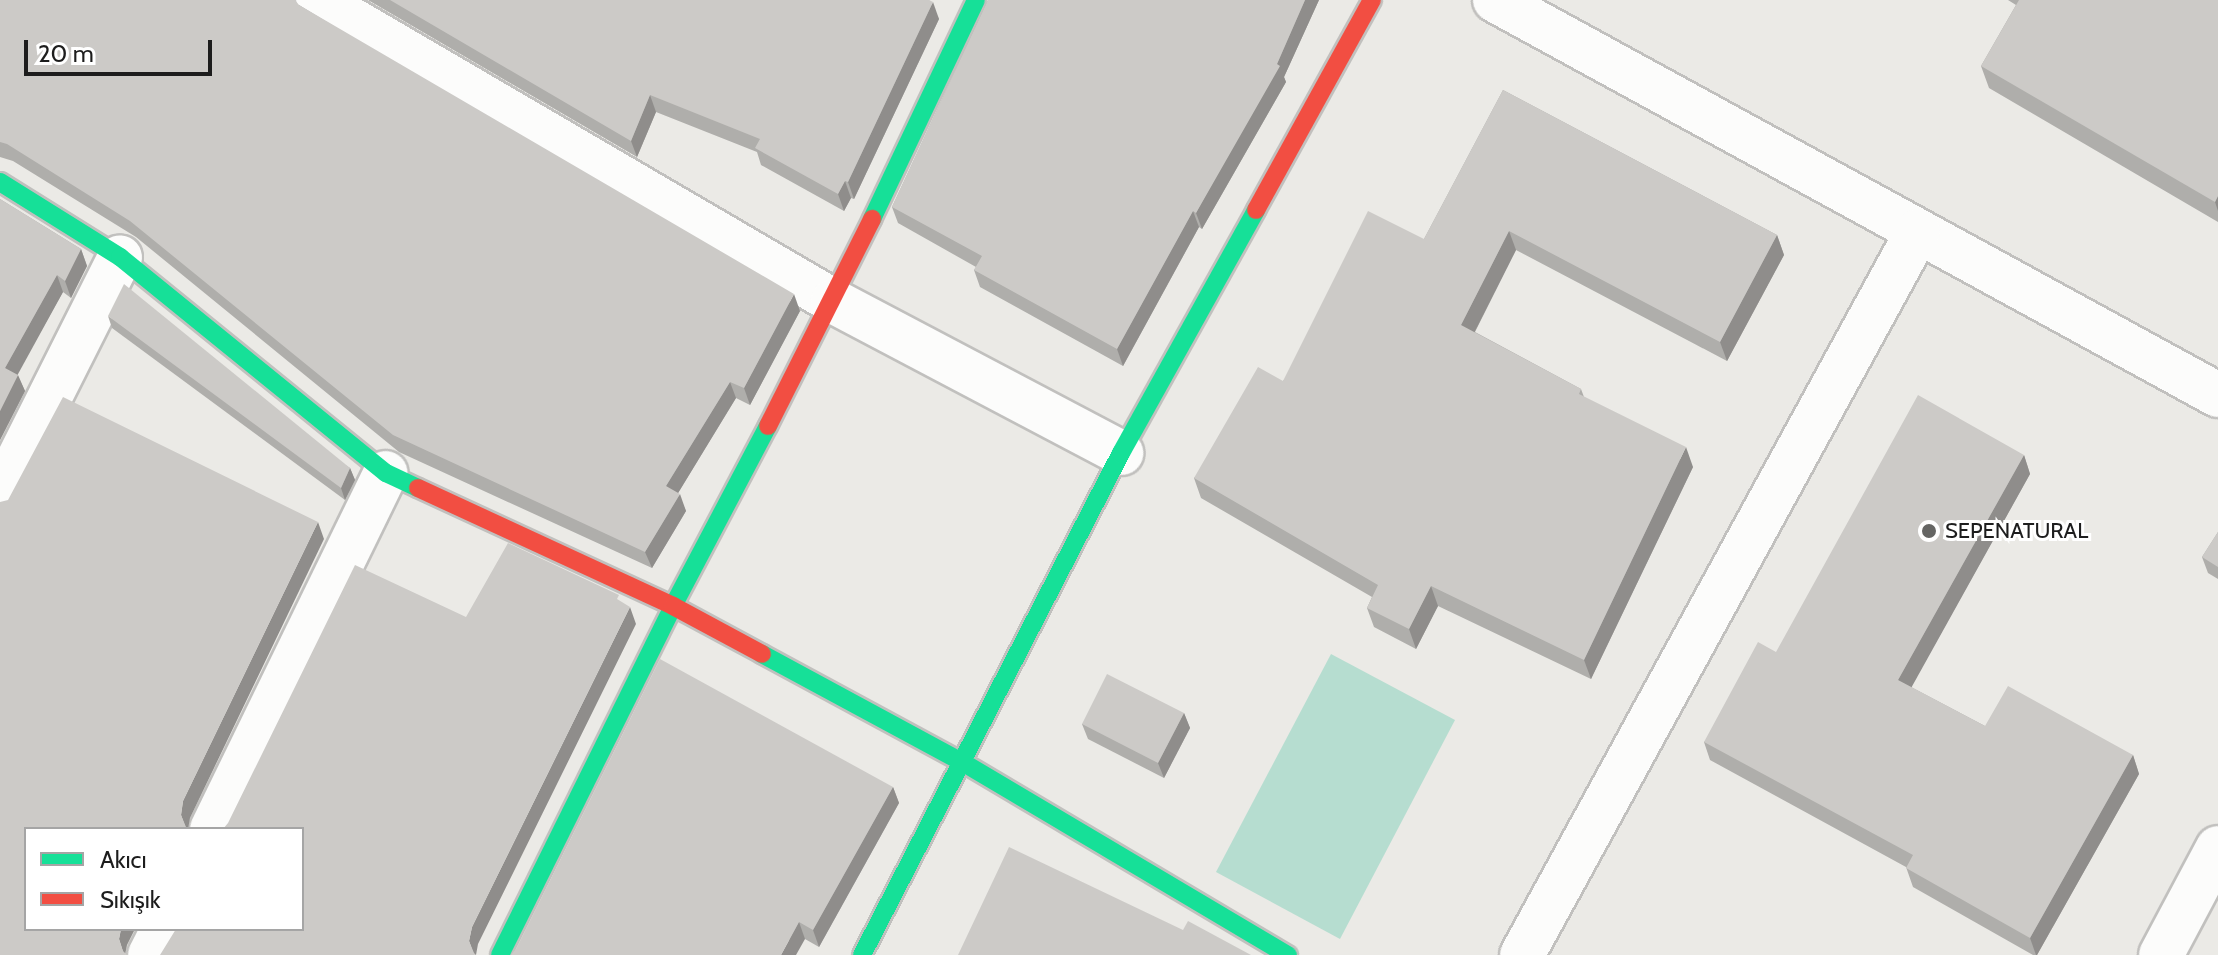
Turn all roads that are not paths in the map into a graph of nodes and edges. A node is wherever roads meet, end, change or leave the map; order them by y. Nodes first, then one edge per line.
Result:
1 (318, 0) edge
2 (976, 0) edge
3 (1372, 0) edge
4 (1495, 0) edge
5 (0, 182) edge
6 (1918, 231) junction
7 (120, 257) junction
8 (833, 301) junction
9 (2218, 395) edge
10 (1121, 453) junction
11 (386, 473) junction
12 (0, 496) edge
13 (673, 606) junction
14 (964, 763) junction
15 (213, 827) edge
16 (2218, 848) edge
17 (162, 931) edge
18 (150, 955) edge
19 (500, 955) edge
20 (862, 955) edge
21 (1288, 955) edge
22 (1522, 955) edge
23 (2161, 955) edge

1 - 8 street
2 - 8 street
3 - 10 street
4 - 6 street
5 - 7 street
6 - 9 street
6 - 22 street
7 - 11 street
7 - 12 street
8 - 10 street
8 - 13 street
10 - 14 street
11 - 13 street
11 - 15 street
13 - 14 street
13 - 19 street
14 - 20 street
14 - 21 street
16 - 23 street
17 - 18 street

